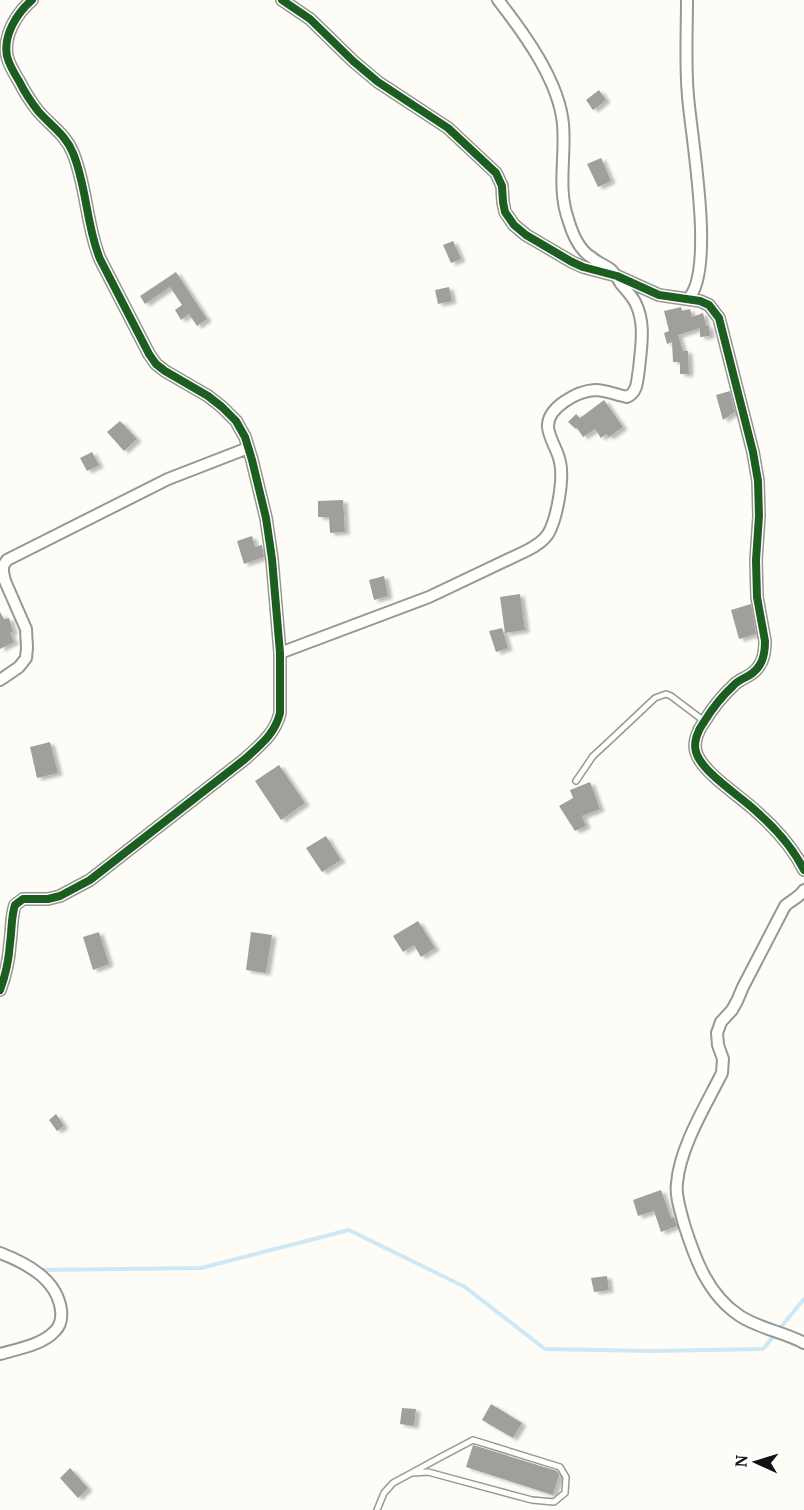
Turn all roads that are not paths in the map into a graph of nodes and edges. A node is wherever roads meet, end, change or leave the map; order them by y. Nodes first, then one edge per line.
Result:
1 (33, 0) edge
2 (282, 0) edge
3 (498, 0) edge
4 (687, 0) edge
5 (617, 276) junction
6 (688, 299) junction
7 (248, 448) junction
8 (279, 653) junction
9 (0, 680) edge
10 (704, 721) junction
11 (576, 781) dead end
12 (804, 870) edge
13 (804, 890) edge
14 (0, 990) edge
15 (0, 1253) edge
16 (804, 1343) edge
17 (0, 1354) edge
18 (413, 1473) junction
19 (377, 1510) edge

1 - 7 street
2 - 5 street
3 - 5 street
4 - 6 street
5 - 6 street
5 - 8 street
6 - 10 street
7 - 8 street
7 - 9 street
8 - 14 street
10 - 11 lane
10 - 12 street
13 - 16 street
15 - 17 street
18 - 18 lane
18 - 19 lane

